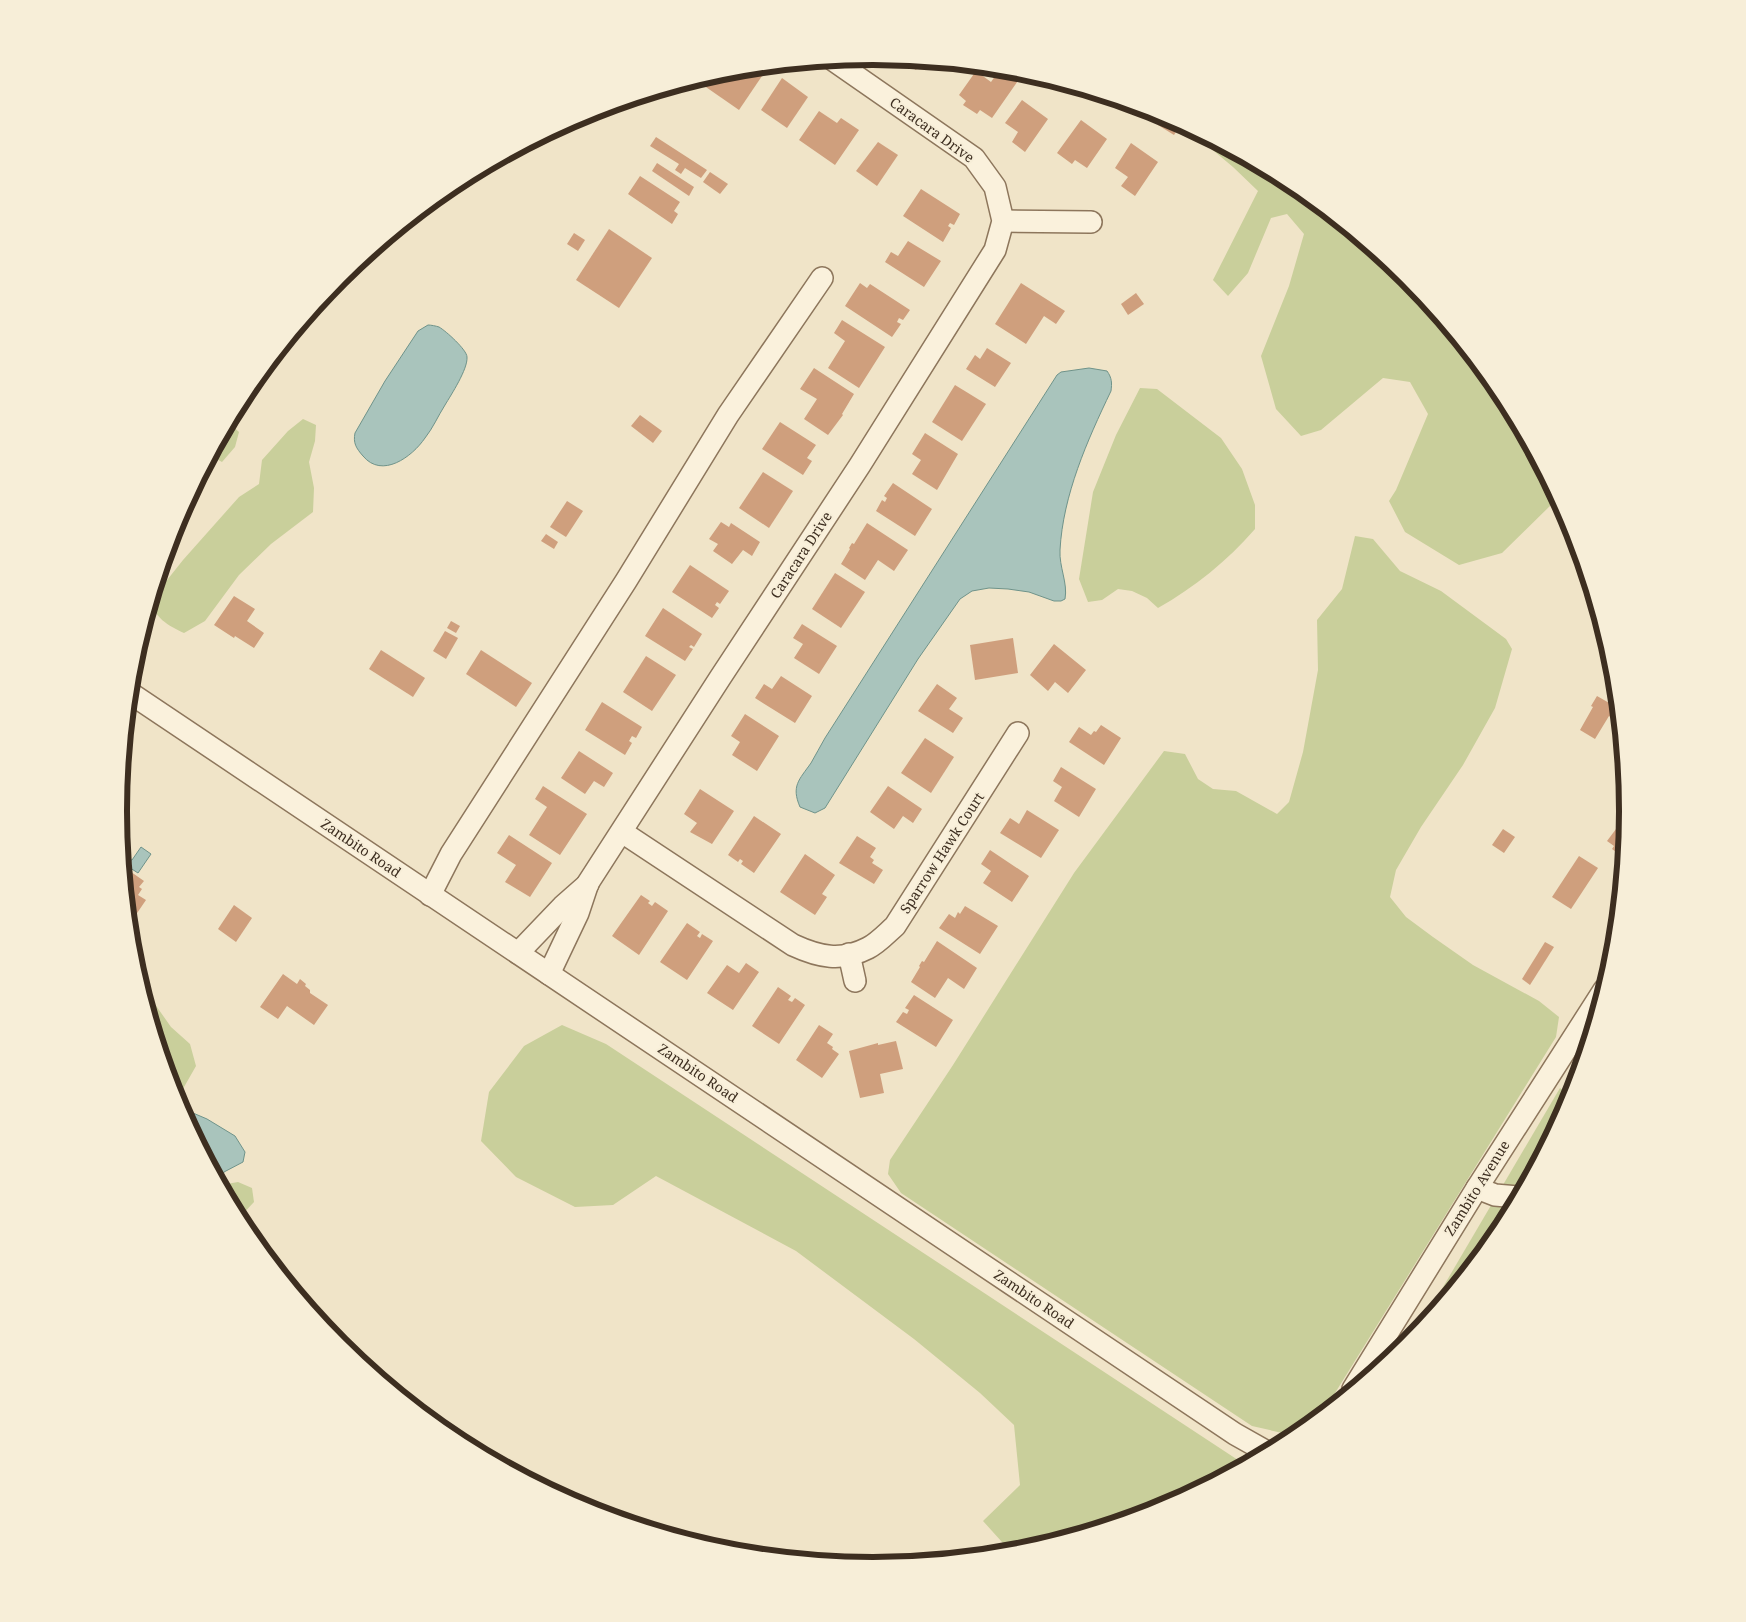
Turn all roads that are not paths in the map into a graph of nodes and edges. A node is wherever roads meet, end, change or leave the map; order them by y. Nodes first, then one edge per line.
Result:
1 (842, 66) edge
2 (1003, 221) junction
3 (1091, 222) dead end
4 (822, 278) dead end
5 (136, 697) edge
6 (1018, 733) dead end
7 (622, 832) junction
8 (588, 883) junction
9 (430, 895) junction
10 (518, 954) junction
11 (849, 954) junction
12 (549, 974) junction
13 (855, 981) dead end
14 (1593, 1007) edge
15 (1477, 1188) junction
16 (1511, 1196) edge
17 (1361, 1375) edge
18 (1260, 1448) edge

1 - 2 street, Caracara Drive
2 - 3 street
2 - 7 street, Caracara Drive
4 - 9 street
5 - 9 street, Zambito Road
6 - 11 street, Sparrow Hawk Court
7 - 8 street, Caracara Drive
7 - 11 street, Sparrow Hawk Court
8 - 10 street, Caracara Drive
8 - 12 street, Caracara Drive
9 - 10 street, Zambito Road
10 - 12 street, Zambito Road
11 - 13 street
12 - 18 street, Zambito Road
14 - 15 street, Zambito Avenue
15 - 16 street
15 - 17 street, Zambito Avenue

